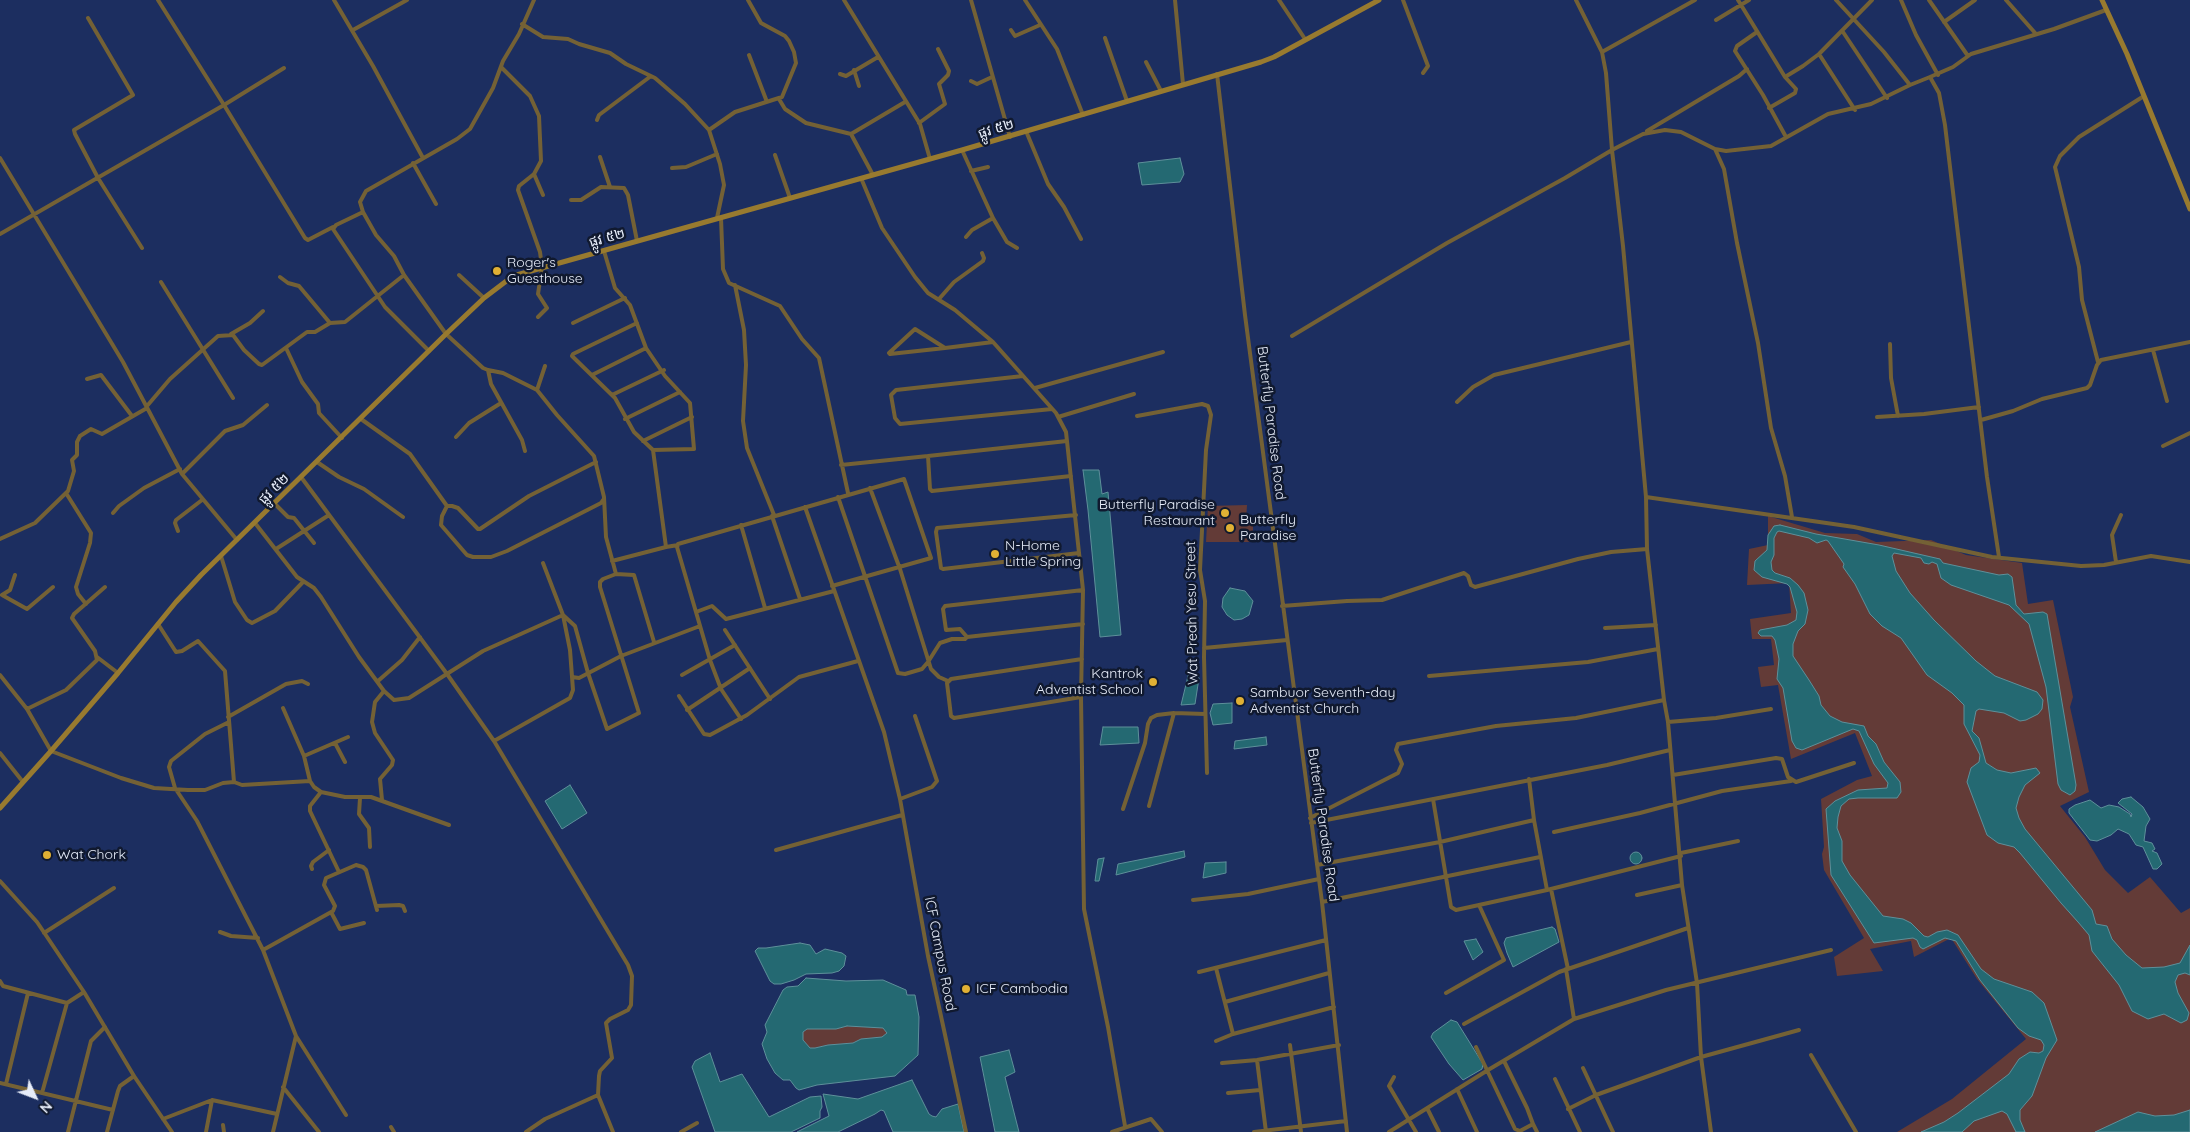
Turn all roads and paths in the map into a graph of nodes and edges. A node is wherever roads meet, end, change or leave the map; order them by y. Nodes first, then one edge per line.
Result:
1 (158, 0) edge
2 (334, 0) edge
3 (407, 0) edge
4 (534, 0) edge
5 (748, 0) edge
6 (844, 0) edge
7 (971, 0) edge
8 (1025, 0) edge
9 (1175, 0) edge
10 (1279, 0) edge
11 (1378, 0) edge
12 (1403, 0) edge
13 (1576, 0) edge
14 (1695, 0) edge
15 (1749, 0) edge
16 (1836, 0) edge
17 (1901, 0) edge
18 (1929, 0) edge
19 (1974, 0) edge
20 (2006, 0) edge
21 (2102, 0) edge
22 (1869, 1) edge
23 (1740, 2) edge
24 (2106, 10) junction
25 (88, 18) dead end
26 (1854, 19) junction
27 (1716, 20) dead end
28 (1944, 22) junction
29 (522, 24) junction
30 (1040, 25) junction
31 (353, 30) junction
32 (1011, 30) dead end
33 (1758, 32) junction
34 (1843, 32) junction
35 (2036, 34) junction
36 (1105, 38) dead end
37 (1305, 39) junction
38 (938, 49) dead end
39 (1602, 52) junction
40 (1819, 54) junction
41 (749, 55) dead end
42 (1968, 56) junction
43 (878, 57) junction
44 (1146, 62) dead end
45 (284, 68) dead end
46 (502, 68) junction
47 (1747, 69) junction
48 (854, 70) junction
49 (1423, 73) dead end
50 (840, 74) dead end
51 (1217, 74) junction
52 (1938, 75) junction
53 (651, 76) junction
54 (992, 77) junction
55 (1785, 77) junction
56 (1930, 78) junction
57 (971, 81) dead end
58 (1183, 84) junction
59 (1910, 85) junction
60 (858, 86) dead end
61 (1161, 91) junction
62 (2144, 96) junction
63 (1887, 98) junction
64 (778, 99) junction
65 (1126, 101) junction
66 (767, 102) junction
67 (905, 102) junction
68 (224, 105) junction
69 (1769, 108) junction
70 (1854, 110) junction
71 (1083, 114) junction
72 (597, 120) dead end
73 (919, 123) junction
74 (709, 130) junction
75 (1026, 131) junction
76 (851, 134) junction
77 (1643, 134) junction
78 (1010, 137) junction
79 (1786, 138) junction
80 (1715, 149) junction
81 (962, 150) junction
82 (1612, 150) junction
83 (717, 154) junction
84 (775, 155) dead end
85 (600, 157) dead end
86 (0, 158) edge
87 (423, 158) junction
88 (930, 159) junction
89 (413, 164) junction
90 (988, 167) dead end
91 (672, 168) dead end
92 (971, 171) junction
93 (534, 174) junction
94 (873, 175) junction
95 (98, 178) junction
96 (861, 178) junction
97 (610, 187) junction
98 (543, 195) dead end
99 (790, 198) junction
100 (571, 200) dead end
101 (436, 204) dead end
102 (2190, 209) edge
103 (363, 212) junction
104 (35, 213) junction
105 (719, 218) junction
106 (993, 218) junction
107 (333, 227) junction
108 (0, 234) edge
109 (966, 238) dead end
110 (1081, 240) dead end
111 (637, 241) junction
112 (142, 248) dead end
113 (1017, 248) dead end
114 (604, 251) junction
115 (982, 253) dead end
116 (542, 267) junction
117 (404, 275) junction
118 (459, 275) dead end
119 (280, 277) dead end
120 (161, 282) dead end
121 (735, 285) junction
122 (376, 295) junction
123 (484, 298) junction
124 (624, 298) junction
125 (939, 299) junction
126 (263, 311) dead end
127 (538, 317) dead end
128 (330, 323) junction
129 (573, 323) dead end
130 (636, 323) junction
131 (231, 334) junction
132 (446, 334) junction
133 (1292, 336) dead end
134 (993, 342) junction
135 (1631, 342) junction
136 (2190, 342) edge
137 (1890, 344) dead end
138 (286, 348) junction
139 (646, 348) junction
140 (945, 348) junction
141 (202, 349) junction
142 (2153, 350) junction
143 (429, 351) junction
144 (1162, 352) dead end
145 (2098, 362) junction
146 (545, 366) dead end
147 (488, 370) junction
148 (664, 370) junction
149 (592, 375) junction
150 (1023, 376) junction
151 (87, 379) dead end
152 (1035, 388) junction
153 (537, 390) junction
154 (680, 392) junction
155 (1134, 394) dead end
156 (612, 395) junction
157 (233, 398) dead end
158 (2166, 401) dead end
159 (1457, 402) dead end
160 (501, 403) junction
161 (266, 405) dead end
162 (147, 407) junction
163 (1979, 407) junction
164 (1052, 409) junction
165 (132, 416) junction
166 (1137, 416) dead end
167 (1898, 416) junction
168 (692, 417) junction
169 (1058, 417) junction
170 (1877, 417) dead end
171 (361, 419) junction
172 (625, 419) junction
173 (1981, 420) junction
174 (2190, 433) edge
175 (456, 437) dead end
176 (342, 438) junction
177 (643, 441) junction
178 (1067, 441) junction
179 (2163, 446) dead end
180 (653, 450) junction
181 (525, 451) dead end
182 (928, 456) junction
183 (317, 462) junction
184 (596, 462) junction
185 (841, 465) junction
186 (181, 471) junction
187 (1071, 476) junction
188 (302, 478) junction
189 (870, 488) junction
190 (66, 493) junction
191 (848, 493) junction
192 (838, 496) junction
193 (1646, 497) junction
194 (202, 500) junction
195 (603, 500) junction
196 (275, 504) junction
197 (447, 506) junction
198 (805, 507) junction
199 (113, 513) dead end
200 (1076, 514) junction
201 (329, 515) junction
202 (2121, 515) dead end
203 (773, 516) junction
204 (403, 517) dead end
205 (1792, 517) junction
206 (255, 523) junction
207 (741, 525) junction
208 (178, 531) dead end
209 (305, 531) junction
210 (0, 539) edge
211 (237, 540) junction
212 (314, 543) dead end
213 (678, 545) junction
214 (666, 547) junction
215 (276, 549) junction
216 (1647, 549) junction
217 (1079, 553) junction
218 (221, 556) junction
219 (1999, 557) junction
220 (612, 560) junction
221 (2116, 562) junction
222 (2190, 562) edge
223 (543, 563) dead end
224 (900, 569) junction
225 (15, 574) dead end
226 (616, 574) junction
227 (866, 578) junction
228 (303, 582) junction
229 (53, 587) dead end
230 (106, 587) dead end
231 (833, 589) junction
232 (1083, 590) junction
233 (1, 595) edge
234 (800, 600) junction
235 (86, 604) junction
236 (1282, 606) junction
237 (765, 608) junction
238 (696, 612) junction
239 (563, 615) junction
240 (158, 624) junction
241 (1083, 624) junction
242 (1656, 624) junction
243 (700, 626) junction
244 (1605, 628) dead end
245 (725, 630) dead end
246 (420, 637) junction
247 (966, 637) junction
248 (1287, 640) junction
249 (654, 642) junction
250 (735, 645) junction
251 (1204, 648) junction
252 (1658, 649) junction
253 (621, 656) junction
254 (97, 658) junction
255 (1082, 659) junction
256 (710, 660) junction
257 (858, 661) junction
258 (928, 662) junction
259 (750, 668) junction
260 (118, 673) junction
261 (588, 673) junction
262 (447, 674) junction
263 (0, 675) edge
264 (682, 675) dead end
265 (1429, 676) dead end
266 (572, 677) junction
267 (948, 681) junction
268 (378, 682) junction
269 (308, 684) dead end
270 (721, 689) junction
271 (384, 691) junction
272 (678, 696) dead end
273 (1081, 697) junction
274 (770, 699) junction
275 (1664, 700) junction
276 (283, 708) dead end
277 (27, 709) junction
278 (1771, 709) dead end
279 (688, 710) junction
280 (1174, 713) junction
281 (1205, 714) junction
282 (915, 716) dead end
283 (228, 717) junction
284 (741, 719) junction
285 (229, 722) junction
286 (1668, 722) junction
287 (348, 737) dead end
288 (494, 741) junction
289 (334, 743) junction
290 (1670, 750) junction
291 (51, 751) junction
292 (0, 753) edge
293 (304, 756) junction
294 (345, 762) dead end
295 (1854, 763) dead end
296 (1207, 774) dead end
297 (1673, 774) junction
298 (1529, 779) junction
299 (310, 781) junction
300 (1791, 781) junction
301 (23, 782) junction
302 (234, 782) junction
303 (175, 788) junction
304 (321, 792) junction
305 (360, 798) junction
306 (900, 799) junction
307 (1433, 799) junction
308 (382, 800) junction
309 (1674, 804) junction
310 (1149, 806) dead end
311 (0, 808) edge
312 (1123, 809) dead end
313 (902, 815) junction
314 (1311, 820) junction
315 (1534, 820) junction
316 (449, 825) dead end
317 (1554, 832) dead end
318 (1738, 841) dead end
319 (1440, 842) junction
320 (370, 847) dead end
321 (329, 850) junction
322 (776, 850) dead end
323 (1681, 854) junction
324 (1540, 857) junction
325 (1317, 865) junction
326 (312, 869) dead end
327 (339, 872) junction
328 (1445, 876) junction
329 (1319, 879) junction
330 (0, 882) edge
331 (1682, 885) junction
332 (114, 888) dead end
333 (1549, 890) junction
334 (1637, 895) dead end
335 (1193, 900) dead end
336 (1322, 902) junction
337 (1479, 905) junction
338 (405, 911) dead end
339 (331, 912) junction
340 (364, 924) dead end
341 (1688, 928) junction
342 (220, 932) dead end
343 (44, 933) junction
344 (258, 938) junction
345 (1326, 940) junction
346 (263, 950) junction
347 (1831, 950) dead end
348 (1216, 968) junction
349 (1567, 969) junction
350 (1199, 972) dead end
351 (1329, 973) junction
352 (0, 981) edge
353 (1697, 983) junction
354 (1, 988) edge
355 (84, 992) junction
356 (1446, 992) dead end
357 (28, 993) junction
358 (1225, 1002) junction
359 (66, 1003) junction
360 (1334, 1007) junction
361 (1574, 1019) junction
362 (1464, 1024) dead end
363 (105, 1027) junction
364 (1799, 1030) dead end
365 (1233, 1034) junction
366 (296, 1036) junction
367 (1216, 1040) dead end
368 (1290, 1045) dead end
369 (1339, 1045) junction
370 (1476, 1047) dead end
371 (1291, 1055) junction
372 (1811, 1056) dead end
373 (1701, 1057) junction
374 (1256, 1060) junction
375 (1504, 1061) junction
376 (1222, 1063) dead end
377 (1583, 1068) dead end
378 (1488, 1070) junction
379 (134, 1076) junction
380 (1394, 1077) dead end
381 (1555, 1079) dead end
382 (0, 1083) edge
383 (6, 1084) junction
384 (283, 1087) junction
385 (1457, 1089) junction
386 (1260, 1090) junction
387 (42, 1093) junction
388 (1228, 1093) dead end
389 (598, 1095) junction
390 (1596, 1095) junction
391 (212, 1100) junction
392 (76, 1101) junction
393 (1427, 1108) junction
394 (1568, 1109) junction
395 (112, 1110) junction
396 (277, 1114) junction
397 (346, 1115) dead end
398 (163, 1119) junction
399 (1410, 1119) junction
400 (1346, 1121) junction
401 (697, 1122) dead end
402 (1533, 1124) junction
403 (222, 1125) dead end
404 (1125, 1126) junction
405 (1300, 1126) junction
406 (391, 1127) dead end
407 (1266, 1131) edge
408 (68, 1132) edge
409 (108, 1132) edge
410 (172, 1132) edge
411 (206, 1132) edge
412 (224, 1132) edge
413 (273, 1132) edge
414 (319, 1132) edge
415 (394, 1132) edge
416 (526, 1132) edge
417 (613, 1132) edge
418 (681, 1132) edge
419 (966, 1132) edge
420 (1112, 1132) edge
421 (1162, 1132) edge
422 (1254, 1132) edge
423 (1301, 1132) edge
424 (1347, 1132) edge
425 (1389, 1132) edge
426 (1416, 1132) edge
427 (1439, 1132) edge
428 (1477, 1132) edge
429 (1537, 1132) edge
430 (1580, 1132) edge
431 (1613, 1132) edge
432 (1711, 1132) edge
433 (1856, 1132) edge

1 - 68 street
2 - 31 street
3 - 31 street
4 - 29 street
5 - 64 street
6 - 43 street
7 - 54 street
8 - 30 street
9 - 58 street
10 - 37 street
11 - 37 street, ផ្លូវ ៥២
12 - 49 street
13 - 39 street
14 - 39 street
15 - 23 street
16 - 26 street
17 - 52 street
18 - 28 street
19 - 28 street
20 - 35 street
21 - 24 street
22 - 26 street
23 - 27 street
23 - 33 street
24 - 35 street
24 - 62 street
25 - 95 street
26 - 34 street
26 - 59 street
28 - 42 street
29 - 46 street
29 - 53 street
30 - 32 street
30 - 71 street
31 - 87 street
33 - 47 street
33 - 55 street
34 - 40 street
34 - 63 street
35 - 42 street
36 - 65 street
37 - 51 street, ផ្លូវ ៥២
38 - 73 street
39 - 82 street
40 - 55 street
40 - 70 street
41 - 66 street
42 - 52 street
43 - 48 street
43 - 67 street
44 - 61 street
45 - 68 street
46 - 87 street
46 - 93 street
47 - 69 street
47 - 77 street
48 - 50 street
48 - 60 street
51 - 58 street, ផ្លូវ ៥២
51 - 236 street, Butterfly Paradise Road
52 - 56 street
53 - 72 street
53 - 74 street
54 - 57 street
54 - 78 street
55 - 69 street
56 - 59 street
56 - 163 street
58 - 61 street, ផ្លូវ ៥២
59 - 63 street
61 - 65 street, ផ្លូវ ៥២
62 - 102 street
62 - 145 street
63 - 70 street
64 - 66 street
64 - 76 street
65 - 71 street, ផ្លូវ ៥២
66 - 74 street
67 - 73 street
67 - 76 street
68 - 95 street
68 - 107 street
69 - 79 street
70 - 79 street
71 - 75 street, ផ្លូវ ៥២
73 - 88 street
74 - 83 street
75 - 78 street, ផ្លូវ ៥២
75 - 110 street
76 - 94 street
77 - 80 street
77 - 82 street
78 - 81 street, ផ្លូវ ៥២
79 - 80 street
80 - 205 street
81 - 88 street, ផ្លូវ ៥២
81 - 92 street
82 - 133 street
82 - 135 street
83 - 91 street
83 - 105 street
84 - 99 street
85 - 97 street
86 - 104 street
87 - 89 street
88 - 94 street, ផ្លូវ ៥២
89 - 101 street
89 - 103 street
90 - 92 street
92 - 106 street
93 - 98 street
93 - 116 street
94 - 96 street, ផ្លូវ ៥២
95 - 104 street
95 - 112 street
96 - 99 street, ផ្លូវ ៥២
96 - 125 street
97 - 100 street
97 - 111 street
99 - 105 street, ផ្លូវ ៥២
103 - 107 street
103 - 117 street
104 - 108 street
104 - 162 street
105 - 111 street, ផ្លូវ ៥២
105 - 121 street
106 - 109 street
106 - 113 street
107 - 122 street
111 - 114 street, ផ្លូវ ៥២
114 - 116 street, ផ្លូវ ៥២
114 - 124 street
115 - 125 street
116 - 123 street, ផ្លូវ ៥២
116 - 127 street
117 - 122 street
117 - 132 street
118 - 123 street
119 - 128 street
120 - 141 street
121 - 185 street
121 - 203 street
122 - 128 street
122 - 143 street
123 - 132 street, ផ្លូវ ៥២
124 - 129 street
124 - 130 street
125 - 134 street
126 - 131 street
128 - 138 street
130 - 139 street
130 - 149 street
131 - 138 street
131 - 141 street
132 - 143 street, ផ្លូវ ៥២
132 - 147 street
134 - 140 street
134 - 150 street
135 - 159 street
135 - 193 street
136 - 142 street
137 - 167 street
138 - 176 street
139 - 148 street
139 - 149 street
140 - 140 street
141 - 157 street
141 - 162 street
142 - 145 street
142 - 158 street
143 - 171 street, ផ្លូវ ៥២
144 - 152 street
145 - 173 street
146 - 153 street
147 - 153 street
147 - 160 street
148 - 154 street
148 - 156 street
149 - 156 street
150 - 152 street
150 - 164 street
151 - 165 street
152 - 164 street
153 - 184 street
154 - 168 street
154 - 172 street
155 - 169 street
156 - 172 street
160 - 175 street
160 - 181 street
161 - 186 street
162 - 165 street
162 - 186 street
163 - 167 street
163 - 173 street
164 - 169 street
165 - 190 street
166 - 251 street, Wat Preah Yesu Street
167 - 170 street
168 - 177 street
168 - 180 street
169 - 178 street
171 - 176 street, ផ្លូវ ៥២
171 - 197 street
172 - 177 street
173 - 219 street
174 - 179 street
176 - 183 street, ផ្លូវ ៥២
177 - 180 street
178 - 182 street
178 - 187 street
180 - 214 street
182 - 185 street
182 - 187 street
183 - 188 street, ផ្លូវ ៥២
183 - 204 street
184 - 195 street
184 - 197 street
185 - 191 street
186 - 194 street
186 - 199 street
187 - 200 street
188 - 196 street, ផ្លូវ ៥២
188 - 201 street
189 - 191 street
189 - 224 street
189 - 224 street
190 - 210 street
190 - 235 street
191 - 192 street
192 - 198 street
192 - 227 street
193 - 205 street
193 - 216 street
194 - 208 street
194 - 211 street
195 - 197 street
195 - 220 street
196 - 206 street, ផ្លូវ ៥២
196 - 209 street
198 - 203 street
198 - 231 street, ICF Campus Road
200 - 217 street
200 - 217 street
201 - 209 street
201 - 246 street
202 - 221 street
203 - 207 street
203 - 234 street
205 - 219 street
206 - 211 street, ផ្លូវ ៥២
206 - 215 street
207 - 213 street
207 - 237 street
209 - 212 street
209 - 215 street
211 - 218 street, ផ្លូវ ៥២
213 - 214 street
213 - 238 street
214 - 220 street
215 - 228 street
216 - 236 street
216 - 242 street
217 - 232 street
218 - 228 street
218 - 240 street, ផ្លូវ ៥២
219 - 221 street
220 - 226 street
221 - 222 street
223 - 239 street
224 - 227 street
224 - 258 street
225 - 233 street
226 - 249 street
226 - 253 street
227 - 231 street
227 - 258 street
228 - 268 street
229 - 233 street
230 - 235 street
231 - 234 street
231 - 257 street, ICF Campus Road
232 - 241 street
232 - 247 street
234 - 237 street
235 - 254 street
236 - 248 street, Butterfly Paradise Road
237 - 238 street
238 - 243 street
239 - 261 street
239 - 262 street
239 - 266 street
240 - 260 street, ផ្លូវ ៥២
240 - 283 street
241 - 247 street
241 - 255 street
242 - 244 street
242 - 252 street
243 - 249 street
243 - 256 street
245 - 250 street
246 - 262 street
246 - 268 street
247 - 258 street
248 - 251 street
248 - 314 street, Butterfly Paradise Road
249 - 253 street
250 - 256 street
250 - 259 street
251 - 281 street, Wat Preah Yesu Street
252 - 265 street
252 - 275 street
253 - 261 street
253 - 261 street
254 - 260 street
254 - 277 street
255 - 267 street
255 - 273 street
256 - 264 street
256 - 270 street
257 - 274 street
257 - 306 street, ICF Campus Road
258 - 267 street
259 - 270 street
259 - 274 street
260 - 291 street, ផ្លូវ ៥២
261 - 266 street
262 - 271 street
262 - 288 street
263 - 277 street
266 - 288 street
267 - 273 street
268 - 271 street
269 - 283 street
270 - 279 street
270 - 284 street
271 - 308 street
272 - 279 street
273 - 404 street
274 - 284 street
275 - 286 street
275 - 314 street
276 - 293 street
277 - 291 street
278 - 286 street
279 - 284 street
280 - 281 street
280 - 310 street
280 - 312 street
281 - 296 street, Wat Preah Yesu Street
282 - 306 street
283 - 285 street
285 - 302 street
285 - 303 street
286 - 290 street
287 - 289 street
288 - 389 street
289 - 293 street
289 - 294 street
290 - 297 street
290 - 298 street
291 - 301 street, ផ្លូវ ៥២
291 - 303 street
292 - 301 street
293 - 299 street
295 - 300 street
297 - 300 street
297 - 309 street
298 - 307 street
298 - 315 street
299 - 302 street
299 - 304 street
300 - 309 street
301 - 311 street, ផ្លូវ ៥២
302 - 303 street
303 - 344 street
304 - 305 street
304 - 321 street
305 - 308 street
305 - 320 street
306 - 313 street, ICF Campus Road
307 - 314 street
307 - 319 street
308 - 316 street
309 - 317 street
309 - 323 street
313 - 322 street
313 - 419 street, ICF Campus Road
314 - 325 street, Butterfly Paradise Road
315 - 319 street
315 - 324 street
318 - 323 street
319 - 325 street
319 - 328 street
321 - 326 street
321 - 327 street
323 - 331 street
323 - 333 street
324 - 328 street
324 - 333 street
325 - 329 street, Butterfly Paradise Road
327 - 338 street
327 - 339 street
328 - 336 street
328 - 337 street
329 - 335 street
329 - 336 street, Butterfly Paradise Road
330 - 343 street
331 - 334 street
331 - 341 street
332 - 343 street
333 - 337 street
333 - 349 street
336 - 345 street, Butterfly Paradise Road
337 - 356 street
339 - 340 street
339 - 346 street
341 - 349 street
341 - 353 street
342 - 344 street
343 - 355 street
344 - 346 street
345 - 348 street
345 - 351 street, Butterfly Paradise Road
346 - 366 street
347 - 353 street
348 - 350 street
348 - 358 street
349 - 361 street
349 - 362 street
351 - 358 street
351 - 360 street, Butterfly Paradise Road
352 - 354 street
353 - 361 street
353 - 373 street
354 - 357 street
355 - 359 street
355 - 363 street
357 - 359 street
357 - 383 street
358 - 365 street
359 - 387 street
360 - 365 street
360 - 369 street, Butterfly Paradise Road
361 - 375 street
363 - 379 street
363 - 392 street
364 - 373 street
365 - 367 street
366 - 384 street
366 - 397 street
368 - 371 street
369 - 371 street
369 - 400 street, Butterfly Paradise Road
370 - 378 street
371 - 374 street
371 - 405 street
372 - 433 street
373 - 390 street
373 - 432 street
374 - 376 street
374 - 386 street
375 - 378 street
375 - 402 street
377 - 390 street
378 - 385 street
378 - 402 street
379 - 395 street
379 - 398 street
380 - 399 street
381 - 394 street
382 - 383 street
383 - 387 street
384 - 396 street
384 - 414 street
385 - 393 street
385 - 428 street
386 - 388 street
386 - 407 street
387 - 392 street
389 - 416 street
389 - 417 street
390 - 394 street
390 - 431 street
391 - 396 street
391 - 398 street
391 - 411 street
392 - 395 street
392 - 408 street
393 - 399 street
393 - 427 street
394 - 430 street
395 - 409 street
396 - 413 street
398 - 410 street
399 - 425 street
399 - 426 street
400 - 405 street
400 - 424 street, Butterfly Paradise Road
401 - 418 street
402 - 429 street
403 - 412 street
404 - 420 street
404 - 421 street
405 - 407 street
405 - 423 street
406 - 415 street
407 - 422 street

